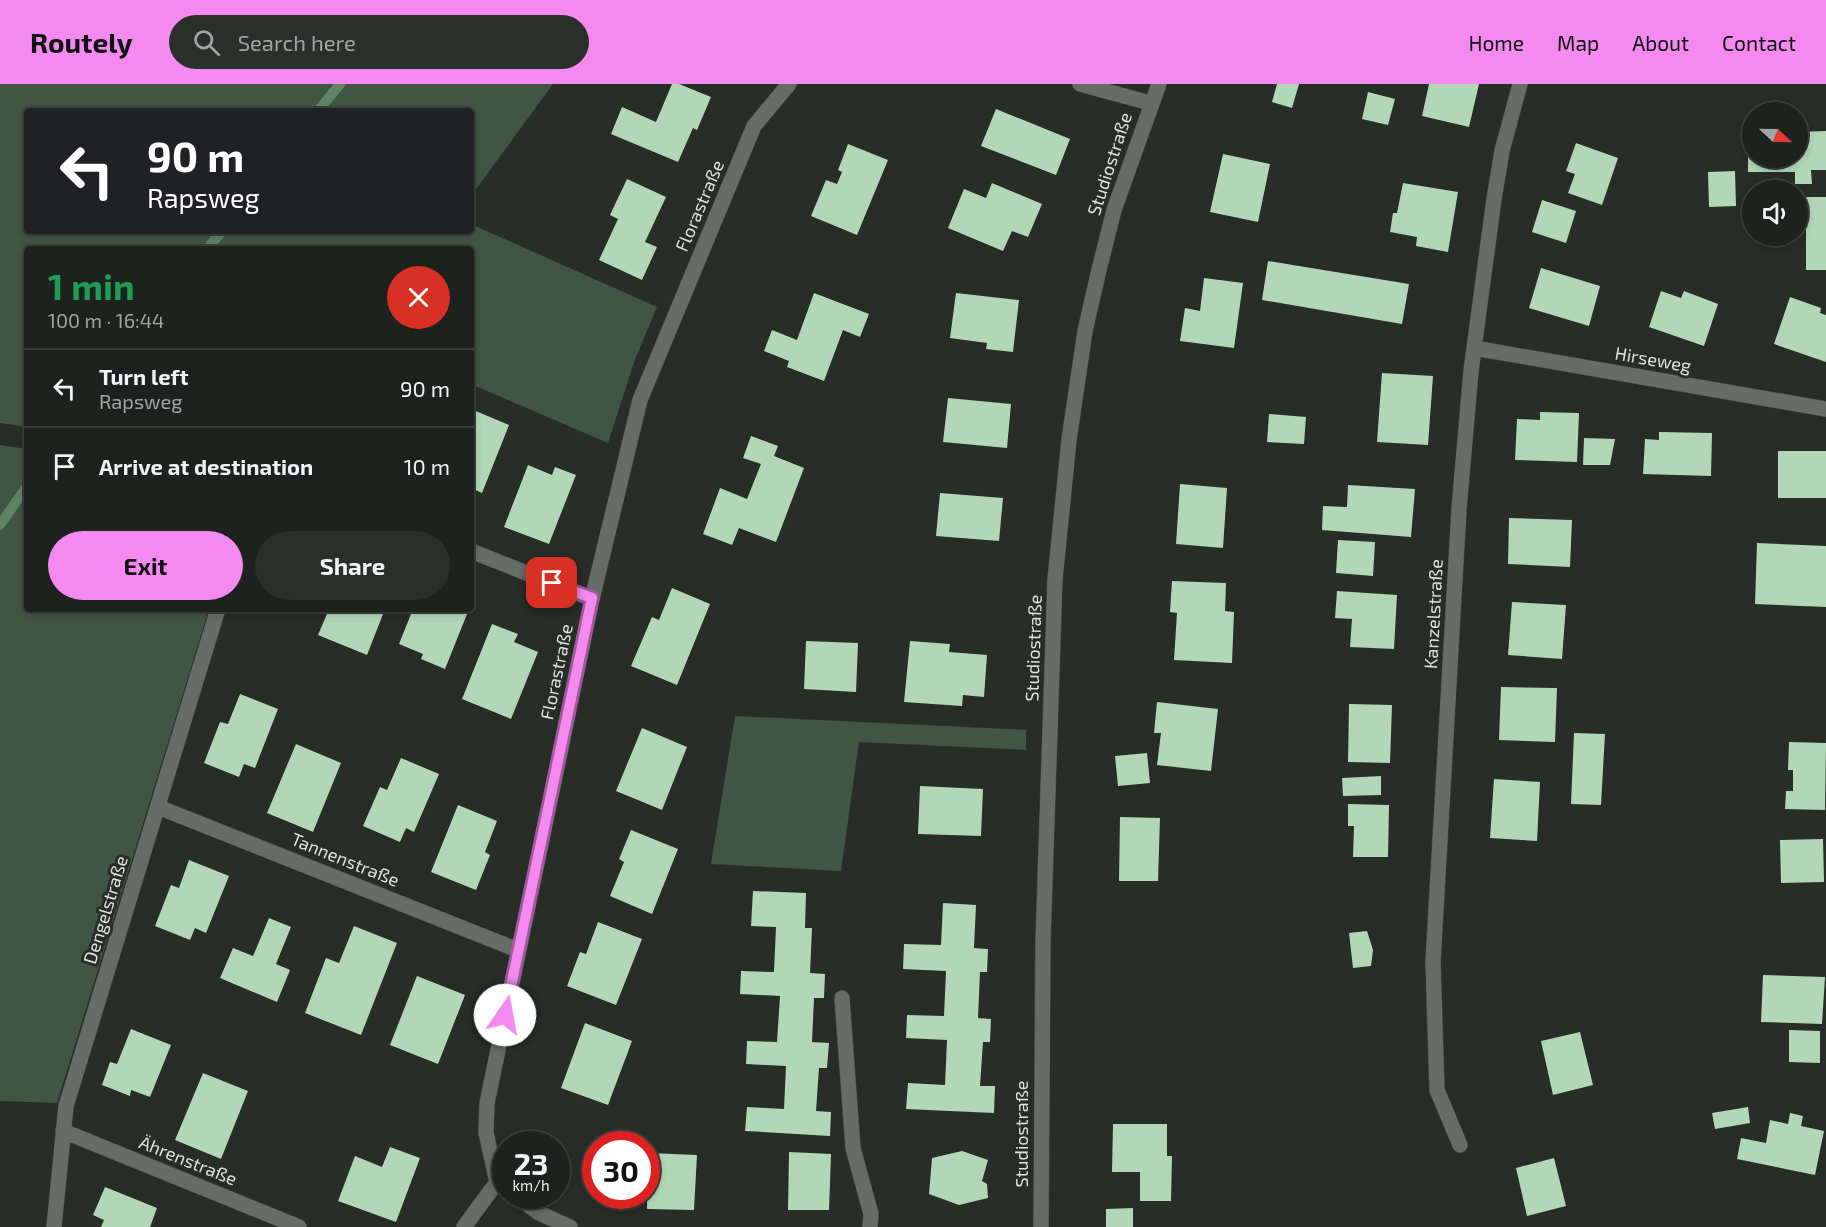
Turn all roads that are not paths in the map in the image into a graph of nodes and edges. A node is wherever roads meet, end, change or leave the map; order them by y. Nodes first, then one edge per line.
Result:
1 (789, 84) edge
2 (1080, 84) edge
3 (1159, 84) edge
4 (1520, 84) edge
5 (1150, 103) junction
6 (1474, 348) junction
7 (1826, 409) edge
8 (474, 552) edge
9 (592, 598) junction
10 (217, 612) edge
11 (158, 807) junction
12 (518, 950) junction
13 (842, 998) dead end
14 (63, 1131) junction
15 (1460, 1145) dead end
16 (492, 1154) edge
17 (492, 1195) edge
18 (535, 1209) edge
19 (54, 1227) edge
20 (299, 1227) edge
21 (464, 1227) edge
22 (570, 1227) edge
23 (870, 1227) edge
24 (1037, 1227) edge

1 - 9 street, Florastraße
2 - 5 street
3 - 5 street, Studiostraße
4 - 6 street, Kanzelstraße
5 - 24 street, Studiostraße
6 - 7 street, Hirseweg
6 - 15 street, Kanzelstraße
8 - 9 street
9 - 12 street, Florastraße
10 - 11 street, Dengelstraße
11 - 12 street, Tannenstraße
11 - 14 street, Dengelstraße
12 - 16 street, Florastraße
13 - 23 street
14 - 19 street, Dengelstraße
14 - 20 street, Ährenstraße
17 - 21 street
18 - 22 street

